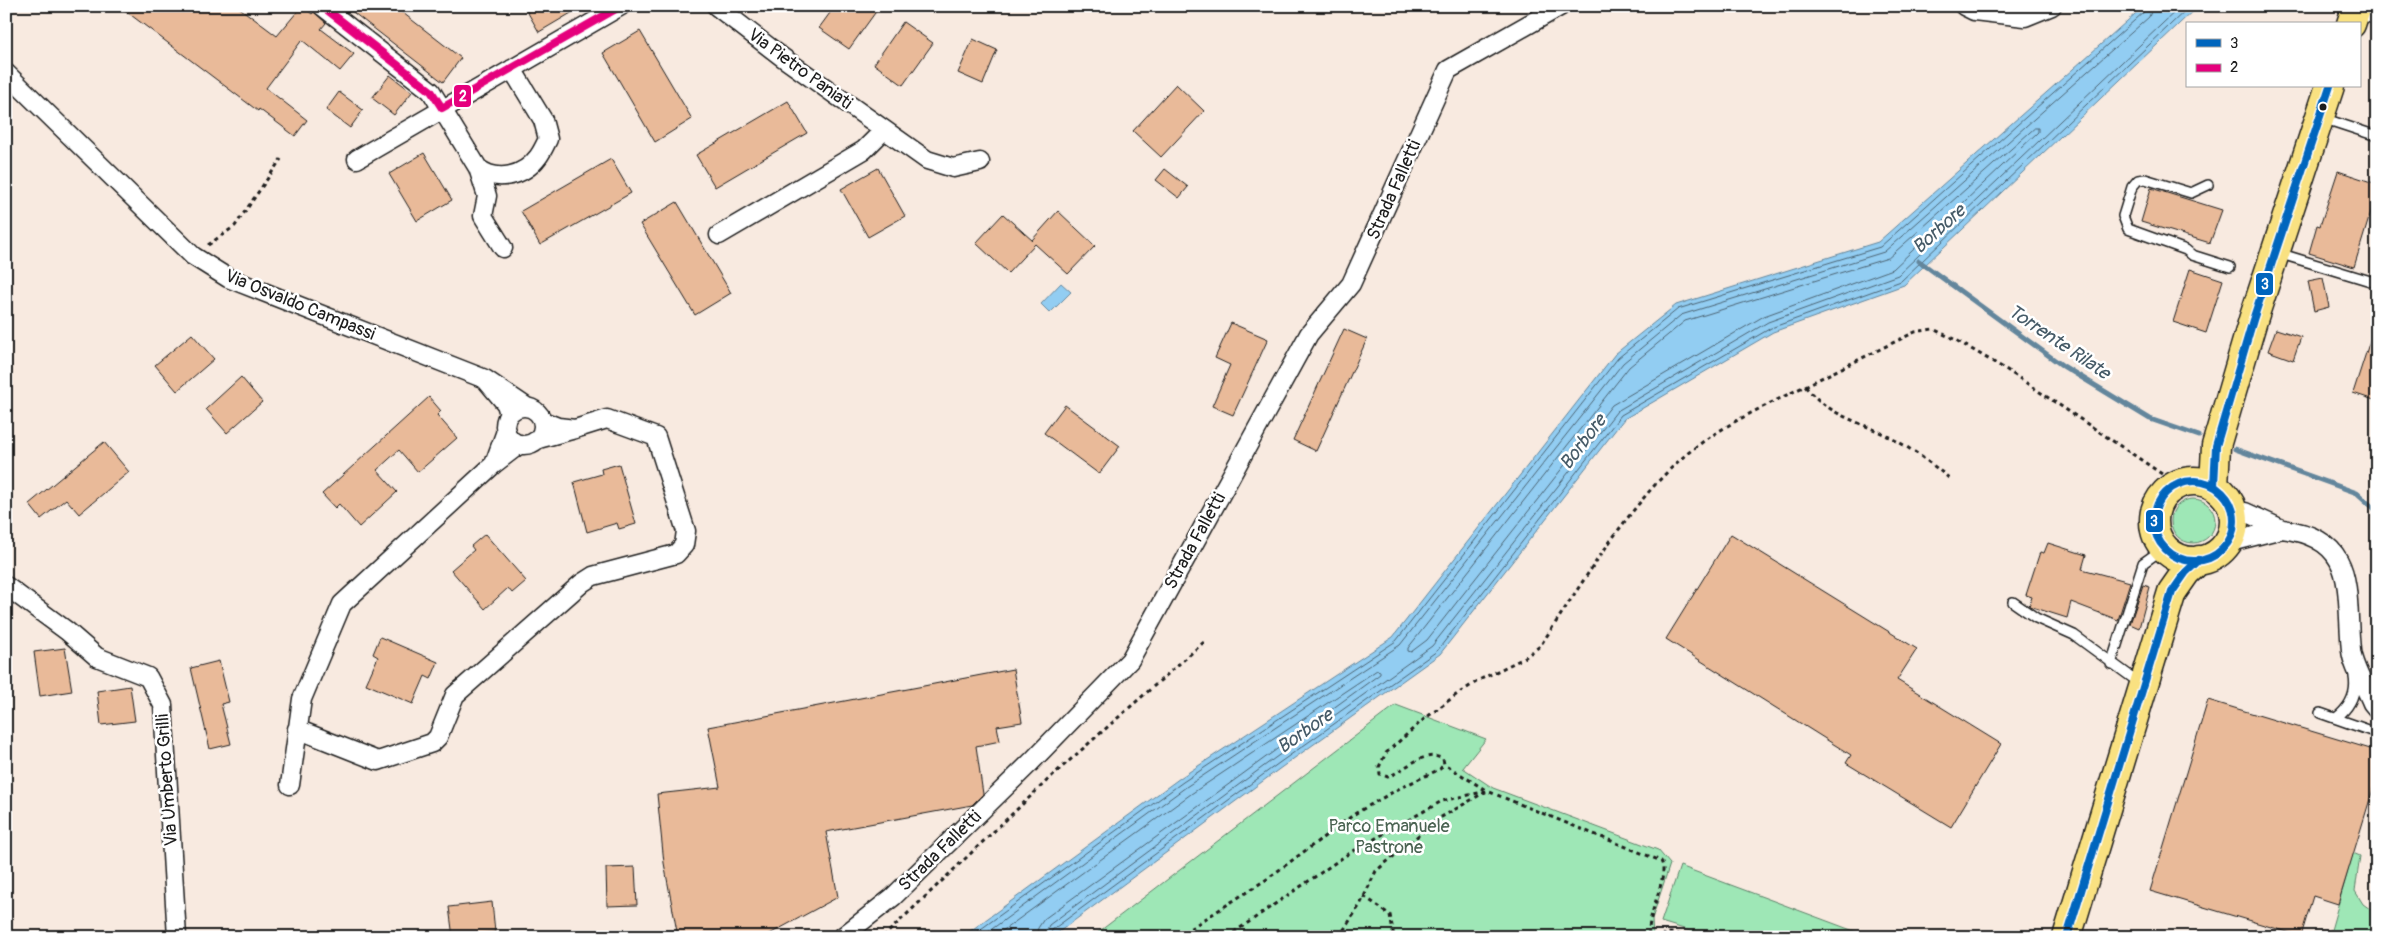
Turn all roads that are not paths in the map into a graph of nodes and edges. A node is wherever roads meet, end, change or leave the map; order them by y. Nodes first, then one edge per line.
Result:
1 (322, 6) edge
2 (621, 6) edge
3 (716, 6) edge
4 (1562, 6) edge
5 (1964, 6) edge
6 (2052, 6) edge
7 (512, 69) junction
8 (6, 74) edge
9 (2329, 88) edge
10 (442, 108) junction
11 (2319, 117) junction
12 (884, 130) junction
13 (2377, 136) edge
14 (357, 159) dead end
15 (980, 162) dead end
16 (478, 168) junction
17 (2208, 185) dead end
18 (719, 235) dead end
19 (503, 248) dead end
20 (2275, 252) junction
21 (2230, 267) dead end
22 (2377, 283) edge
23 (485, 378) junction
24 (525, 406) junction
25 (543, 421) junction
26 (508, 422) junction
27 (575, 429) junction
28 (538, 439) junction
29 (520, 444) junction
30 (2216, 446) junction
31 (494, 464) junction
32 (2182, 483) junction
33 (2214, 486) junction
34 (2234, 513) junction
35 (2282, 529) junction
36 (2227, 543) junction
37 (2166, 549) junction
38 (2199, 560) junction
39 (6, 586) edge
40 (2172, 592) junction
41 (2014, 602) dead end
42 (2351, 652) junction
43 (2111, 664) junction
44 (2144, 685) junction
45 (2377, 709) edge
46 (2320, 713) dead end
47 (2336, 718) junction
48 (297, 729) junction
49 (2377, 733) edge
50 (290, 785) dead end
51 (177, 937) edge
52 (842, 937) edge
53 (2067, 937) edge

1 - 10 street
2 - 7 street
3 - 12 street, Via Pietro Paniati
4 - 52 street, Strada Falletti
5 - 6 street
7 - 10 street
7 - 16 street
8 - 23 street, Via Osvaldo Campassi
9 - 11 main road
10 - 14 street
10 - 16 street
11 - 13 lane
11 - 20 main road
12 - 15 street, Via Pietro Paniati
12 - 18 street
16 - 19 street
17 - 21 lane
20 - 22 lane
20 - 30 main road
23 - 24 street, Via Osvaldo Campassi
23 - 26 street, Via Osvaldo Campassi
24 - 25 street
24 - 26 street
25 - 27 street
25 - 28 street
26 - 29 street
26 - 31 street
27 - 28 street
27 - 48 street
28 - 29 street
29 - 31 street
30 - 32 main road
30 - 33 main road
31 - 48 street
32 - 33 main road
32 - 37 main road
33 - 34 main road
34 - 35 street
34 - 36 main road
35 - 36 street
35 - 42 street
36 - 38 main road
37 - 38 main road
37 - 40 main road
37 - 43 lane
38 - 40 main road
39 - 51 street, Via Umberto Grilli
40 - 44 main road
41 - 43 lane
42 - 45 street
42 - 47 lane
43 - 44 lane
44 - 53 main road
46 - 47 lane
47 - 49 lane
48 - 50 street

